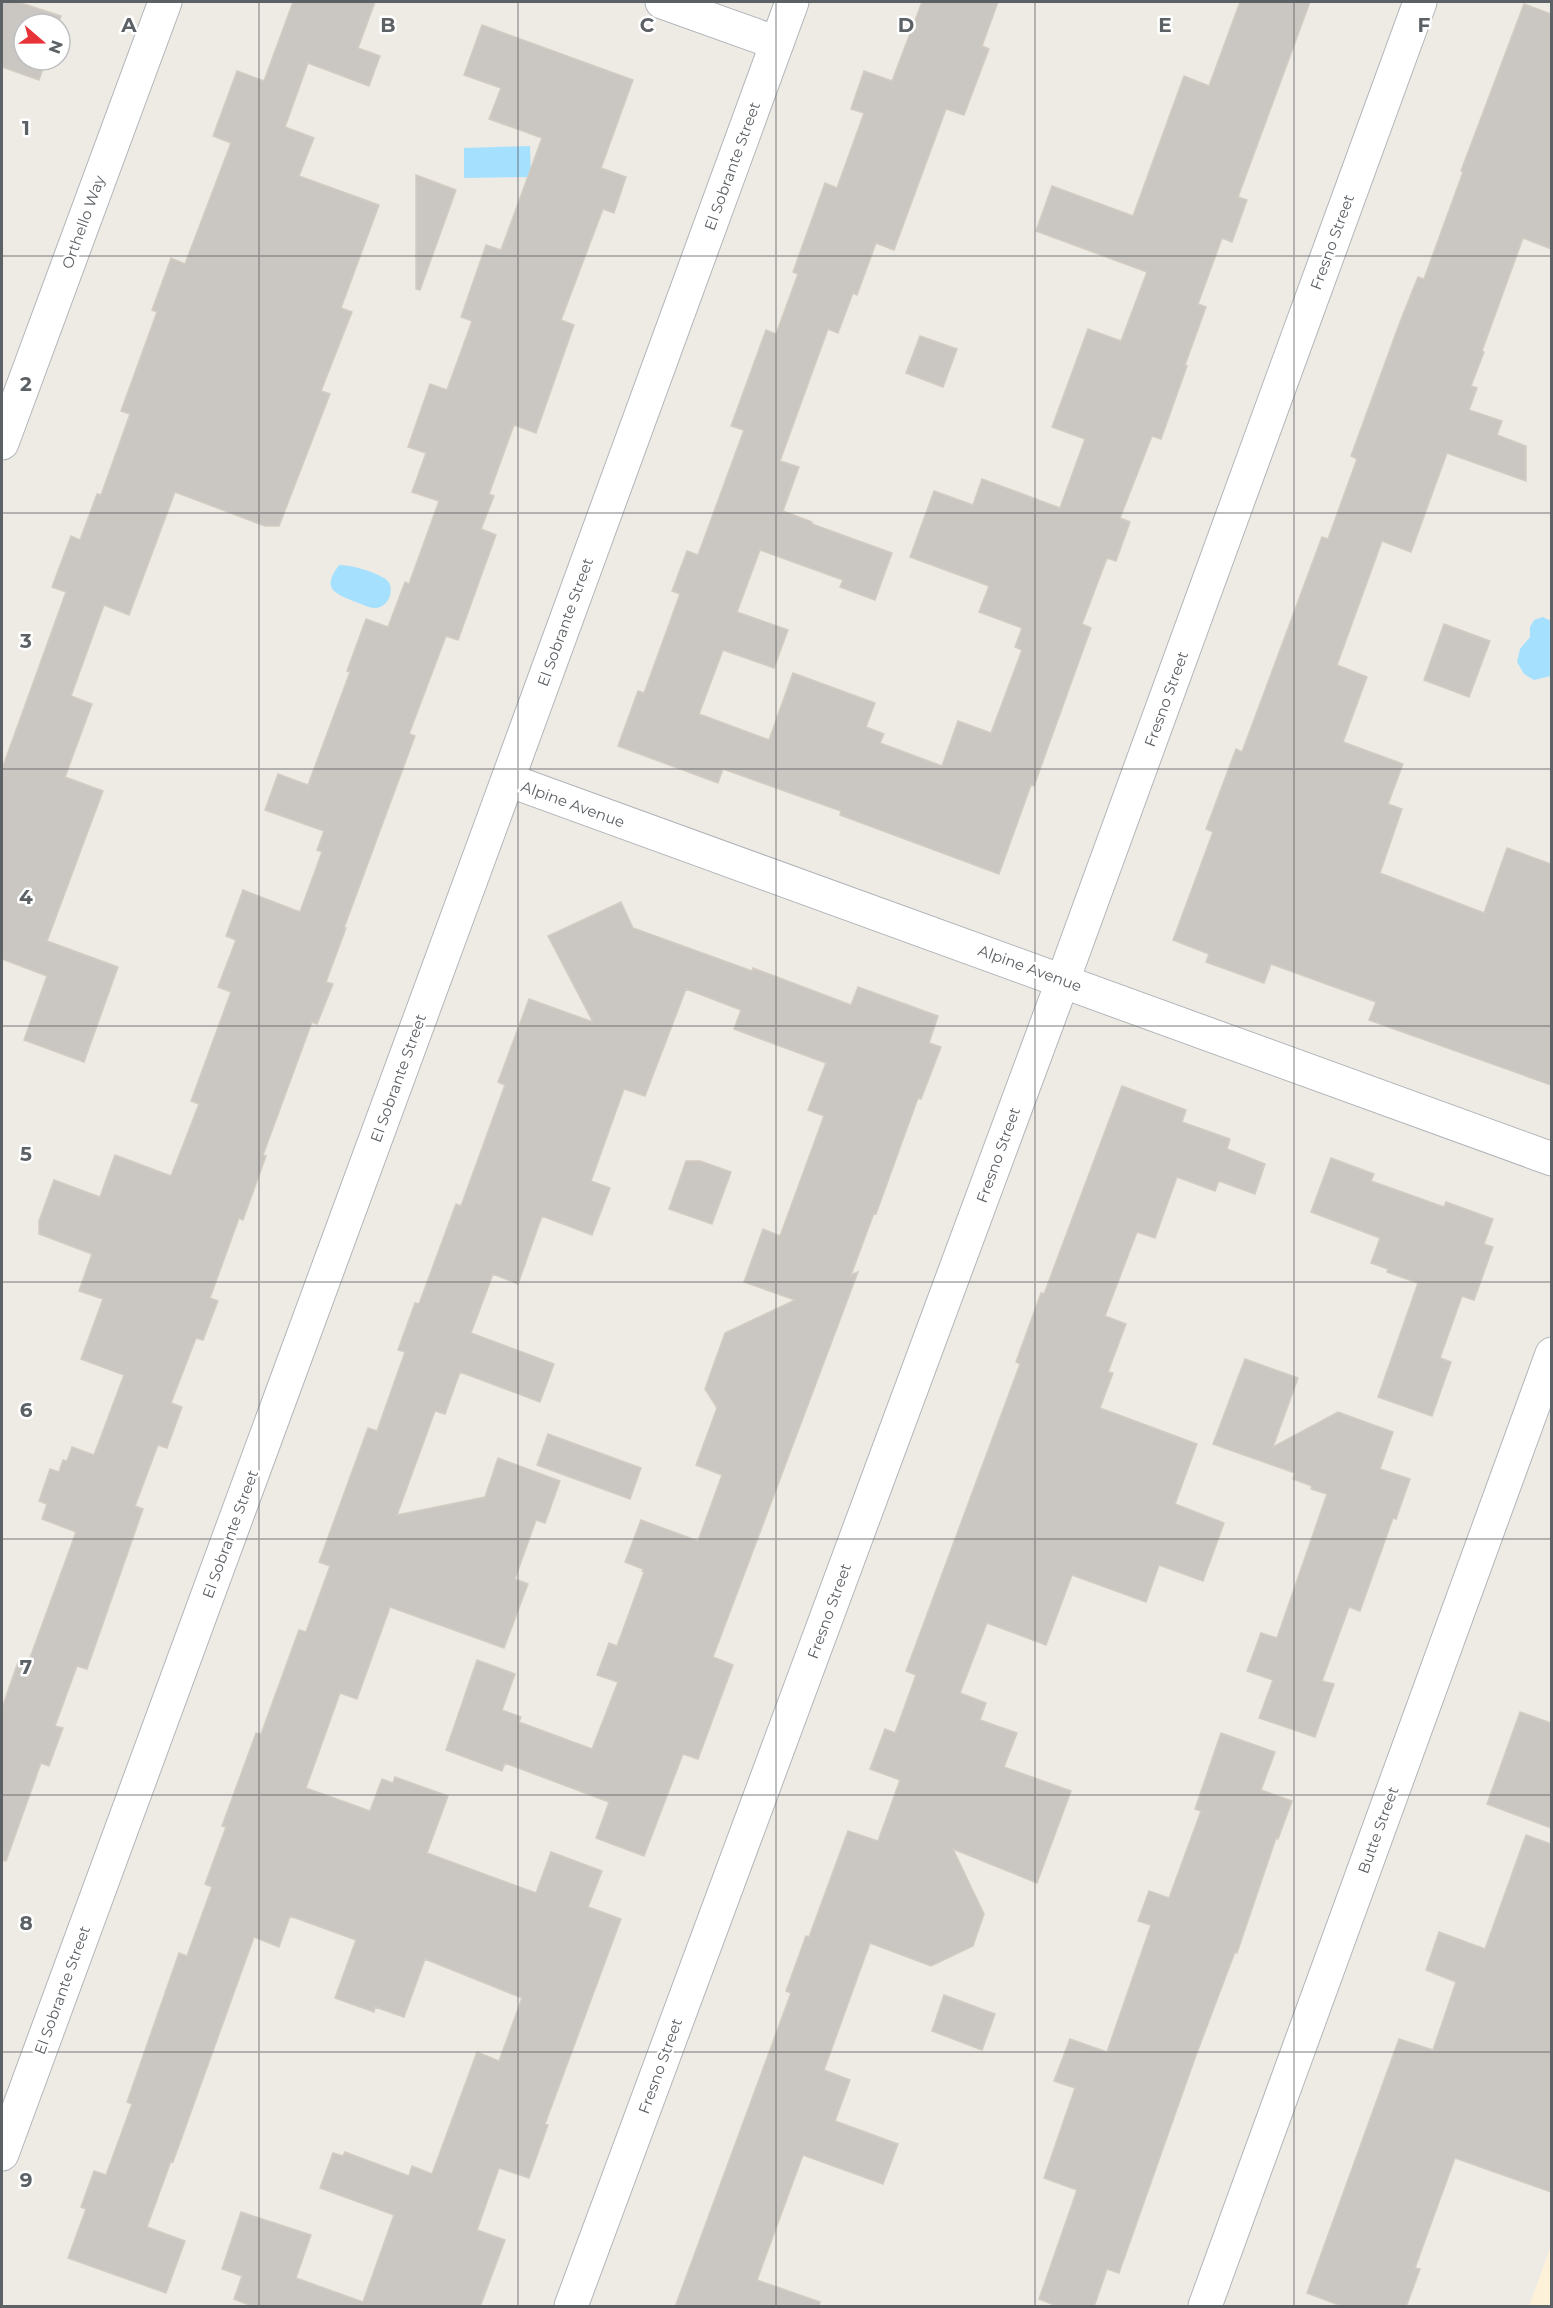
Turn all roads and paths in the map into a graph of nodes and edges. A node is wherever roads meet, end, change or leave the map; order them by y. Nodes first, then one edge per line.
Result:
1 (165, 2) edge
2 (662, 2) edge
3 (792, 2) edge
4 (1420, 2) edge
5 (777, 43) junction
6 (2, 443) edge
7 (508, 780) junction
8 (1063, 980) junction
9 (1551, 1159) edge
10 (1551, 1354) edge
11 (2, 2154) edge
12 (571, 2307) edge
13 (1205, 2307) edge

1 - 6 street, Orthello Way
2 - 5 street
3 - 5 street, El Sobrante Street
4 - 8 street, Fresno Street
5 - 7 street, El Sobrante Street
7 - 8 street, Alpine Avenue
7 - 11 street, El Sobrante Street
8 - 9 street, Alpine Avenue
8 - 12 street, Fresno Street
10 - 13 street, Butte Street

